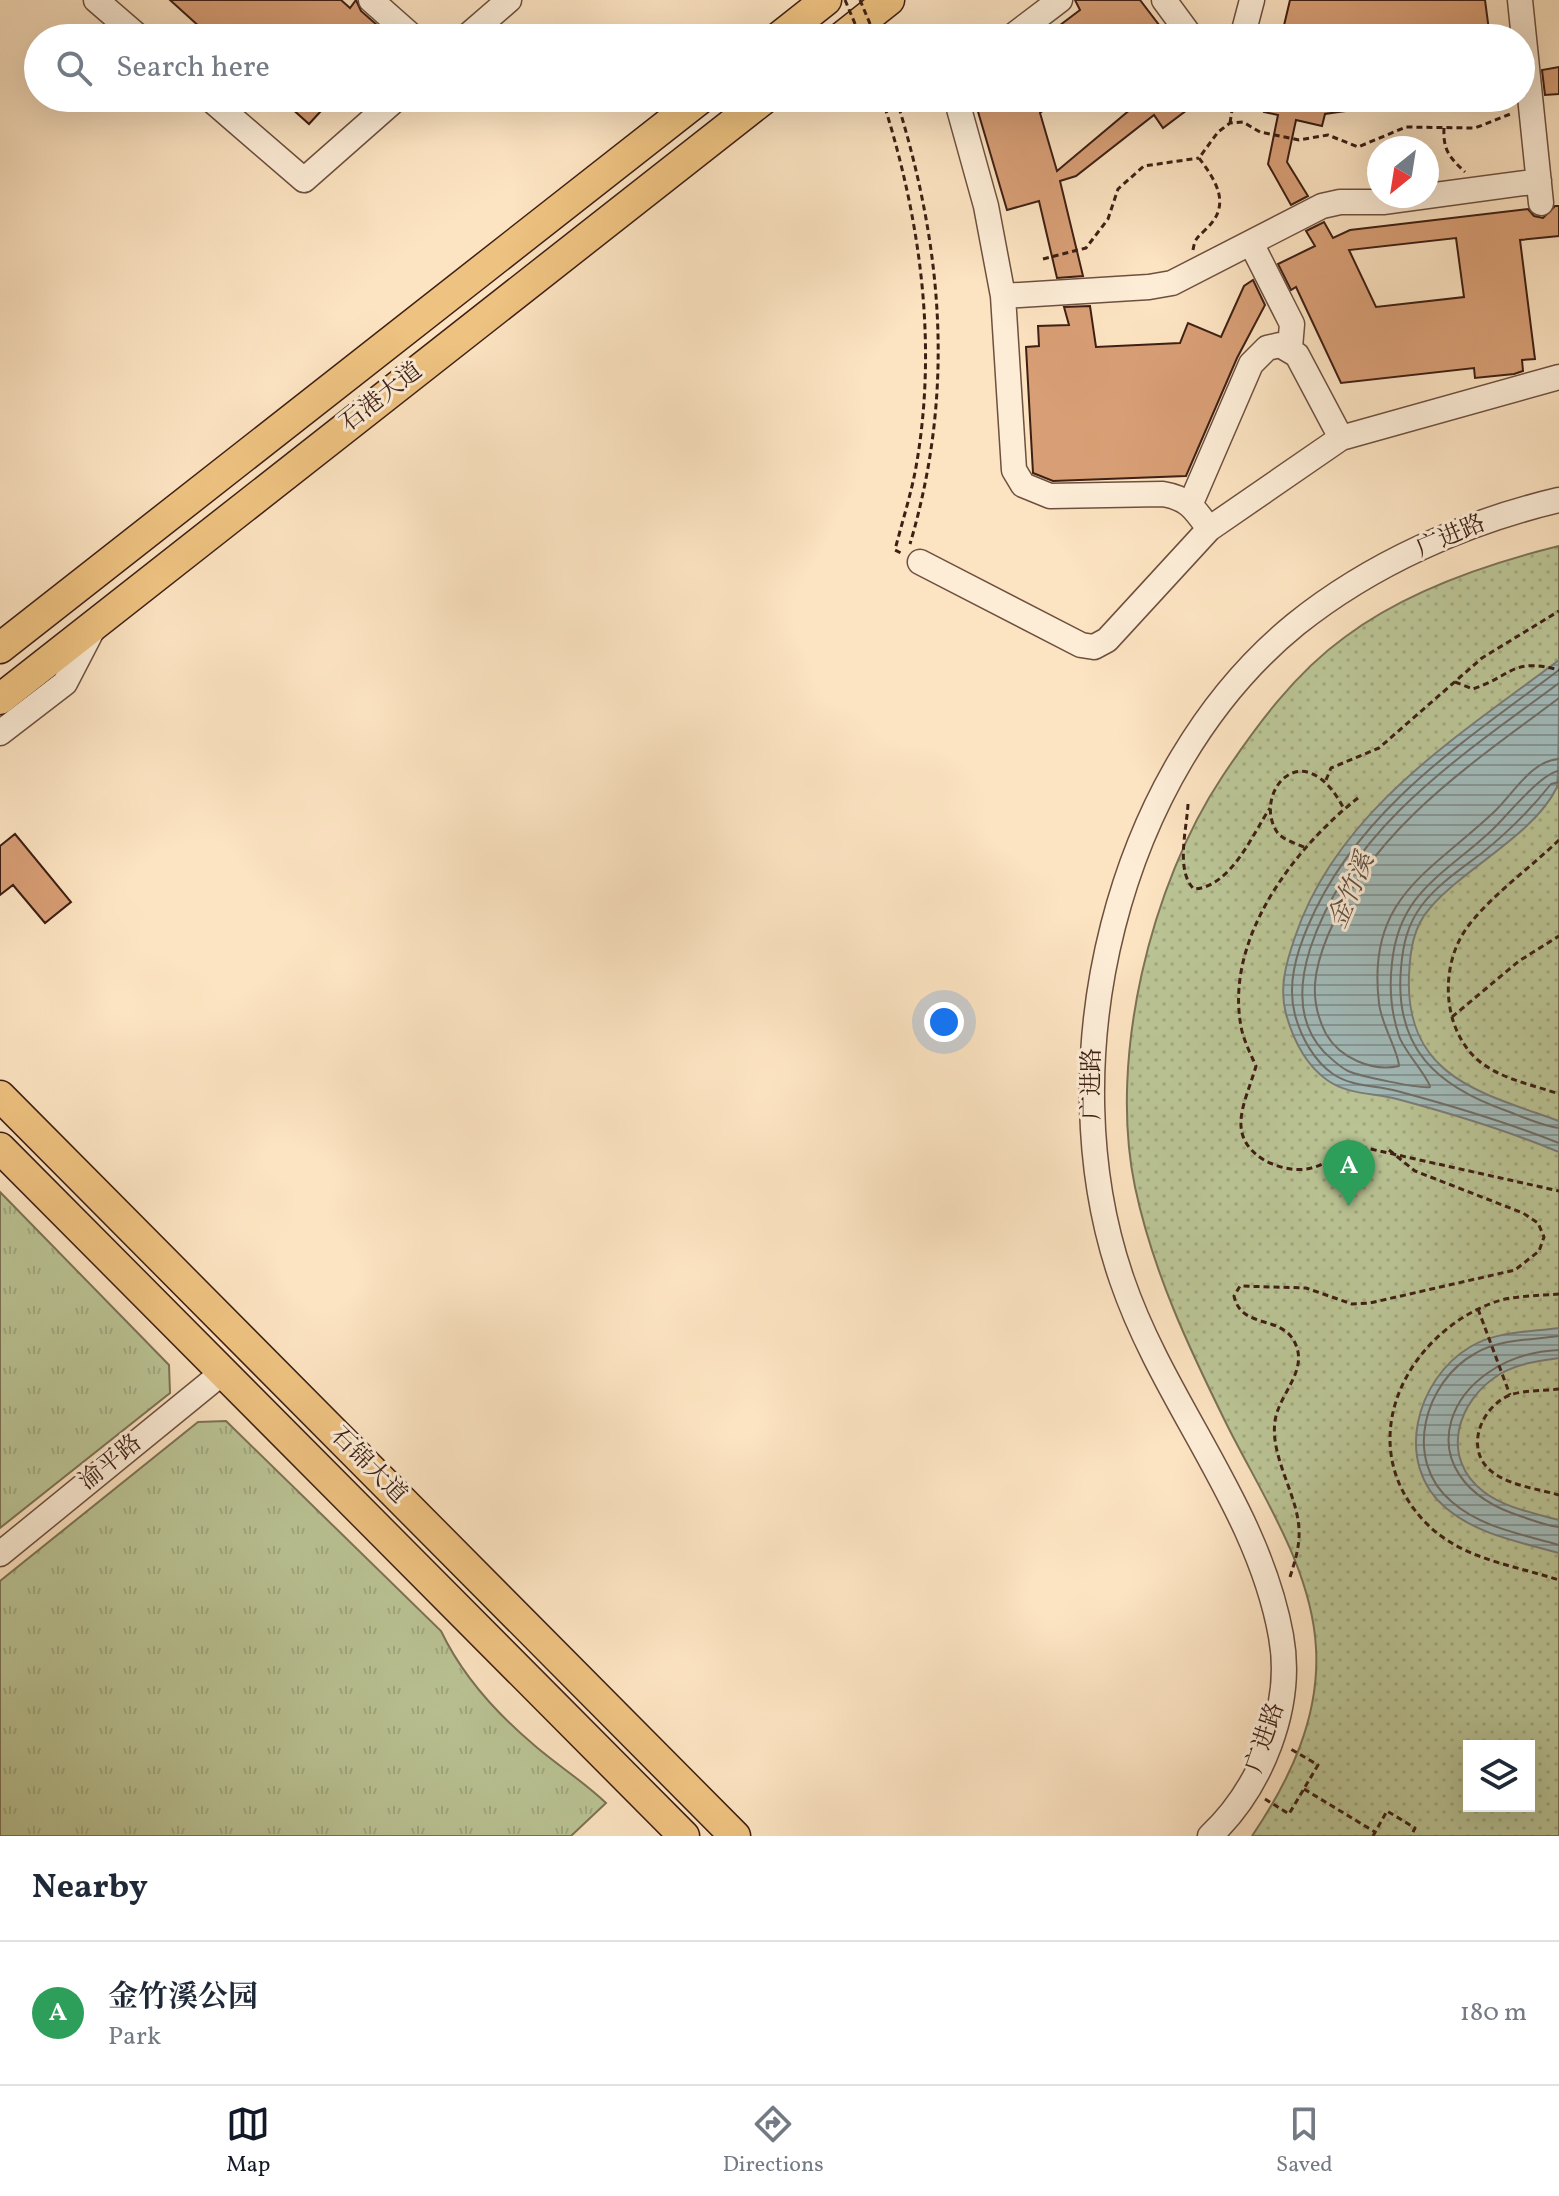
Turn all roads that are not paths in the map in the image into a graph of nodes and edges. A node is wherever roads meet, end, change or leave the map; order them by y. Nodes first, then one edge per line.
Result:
1 (96, 0) edge
2 (371, 0) edge
3 (509, 0) edge
4 (826, 0) edge
5 (889, 0) edge
6 (1060, 0) edge
7 (1252, 0) edge
8 (1520, 0) edge
9 (1175, 3) edge
10 (124, 24) edge
11 (398, 24) edge
12 (481, 24) edge
13 (796, 24) edge
14 (859, 24) edge
15 (1028, 24) edge
16 (1185, 24) edge
17 (1246, 24) edge
18 (1522, 24) edge
19 (225, 112) edge
20 (381, 112) edge
21 (683, 112) edge
22 (747, 112) edge
23 (960, 112) edge
24 (1532, 112) edge
25 (1251, 243) junction
26 (1003, 296) junction
27 (1290, 348) junction
28 (1559, 377) edge
29 (1341, 438) junction
30 (1559, 500) edge
31 (1191, 503) junction
32 (1209, 529) junction
33 (920, 562) dead end
34 (96, 624) junction
35 (0, 648) edge
36 (0, 699) edge
37 (0, 733) edge
38 (0, 1096) edge
39 (0, 1148) edge
40 (222, 1373) junction
41 (0, 1554) edge
42 (684, 1836) edge
43 (735, 1836) edge
44 (1210, 1836) edge

1 - 10 street
2 - 11 street
3 - 12 street
4 - 13 main road
5 - 14 main road
6 - 15 street
7 - 17 street
8 - 18 street
9 - 16 street
19 - 20 street
21 - 35 main road, 石港大道
22 - 34 main road, 石港大道
23 - 26 street
24 - 25 street
25 - 26 street
25 - 27 street
26 - 31 street
27 - 29 street
27 - 31 street
28 - 29 street
29 - 32 street
30 - 44 street, 广进路
31 - 32 street
32 - 33 street
34 - 36 main road, 石港大道
34 - 37 street
38 - 43 main road, 石锦大道
39 - 40 main road, 石锦大道
40 - 41 street, 渝平路
40 - 42 main road, 石锦大道

